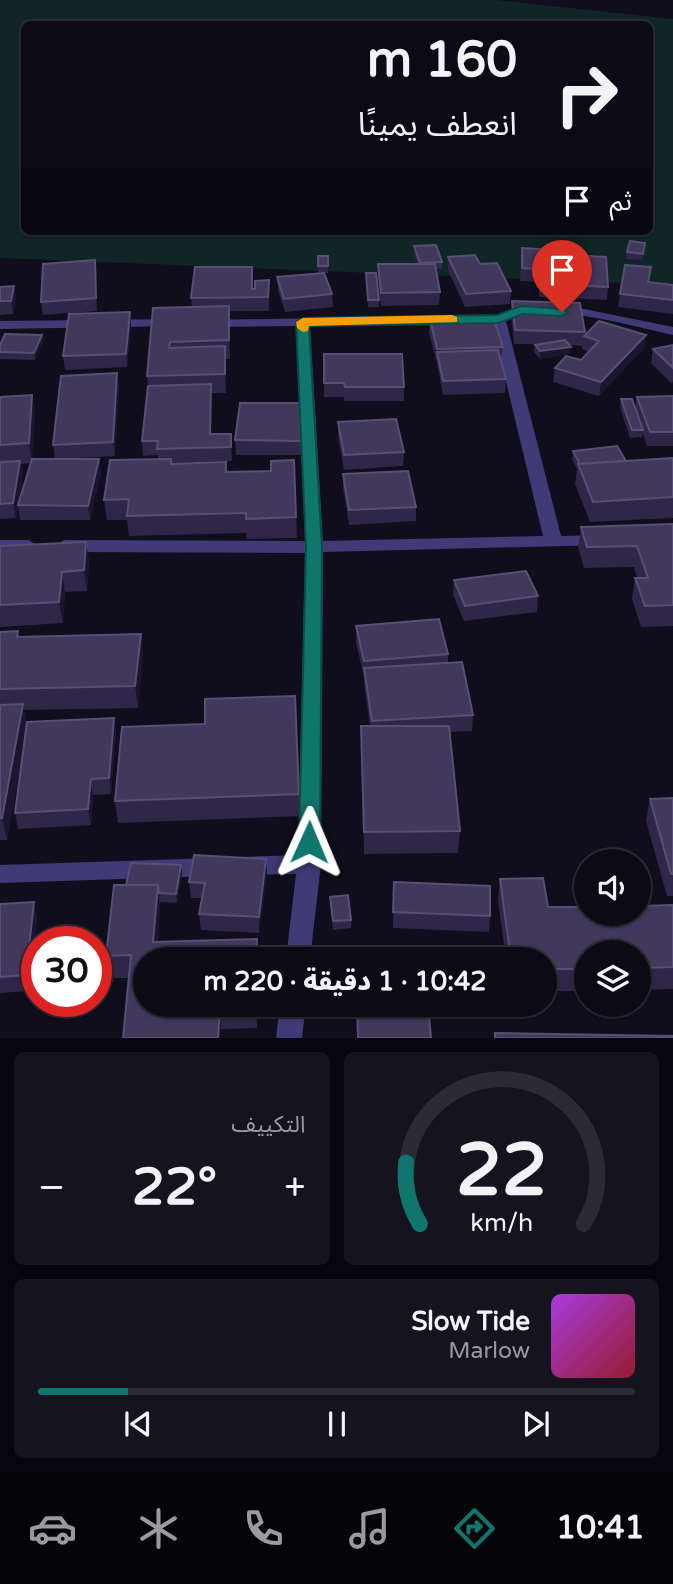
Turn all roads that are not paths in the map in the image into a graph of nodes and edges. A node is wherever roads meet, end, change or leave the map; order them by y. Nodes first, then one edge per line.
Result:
1 (498, 319) junction
2 (303, 322) junction
3 (0, 325) edge
4 (673, 331) edge
5 (553, 540) junction
6 (620, 540) edge
7 (0, 546) edge
8 (314, 547) junction
9 (309, 864) junction
10 (0, 874) edge
11 (299, 947) edge
12 (291, 1017) edge
13 (289, 1038) edge

1 - 2 street
1 - 4 street
1 - 5 street
2 - 3 street
2 - 8 street
5 - 6 street
5 - 8 street
7 - 8 street
8 - 9 street
9 - 10 street
9 - 11 street
12 - 13 street

